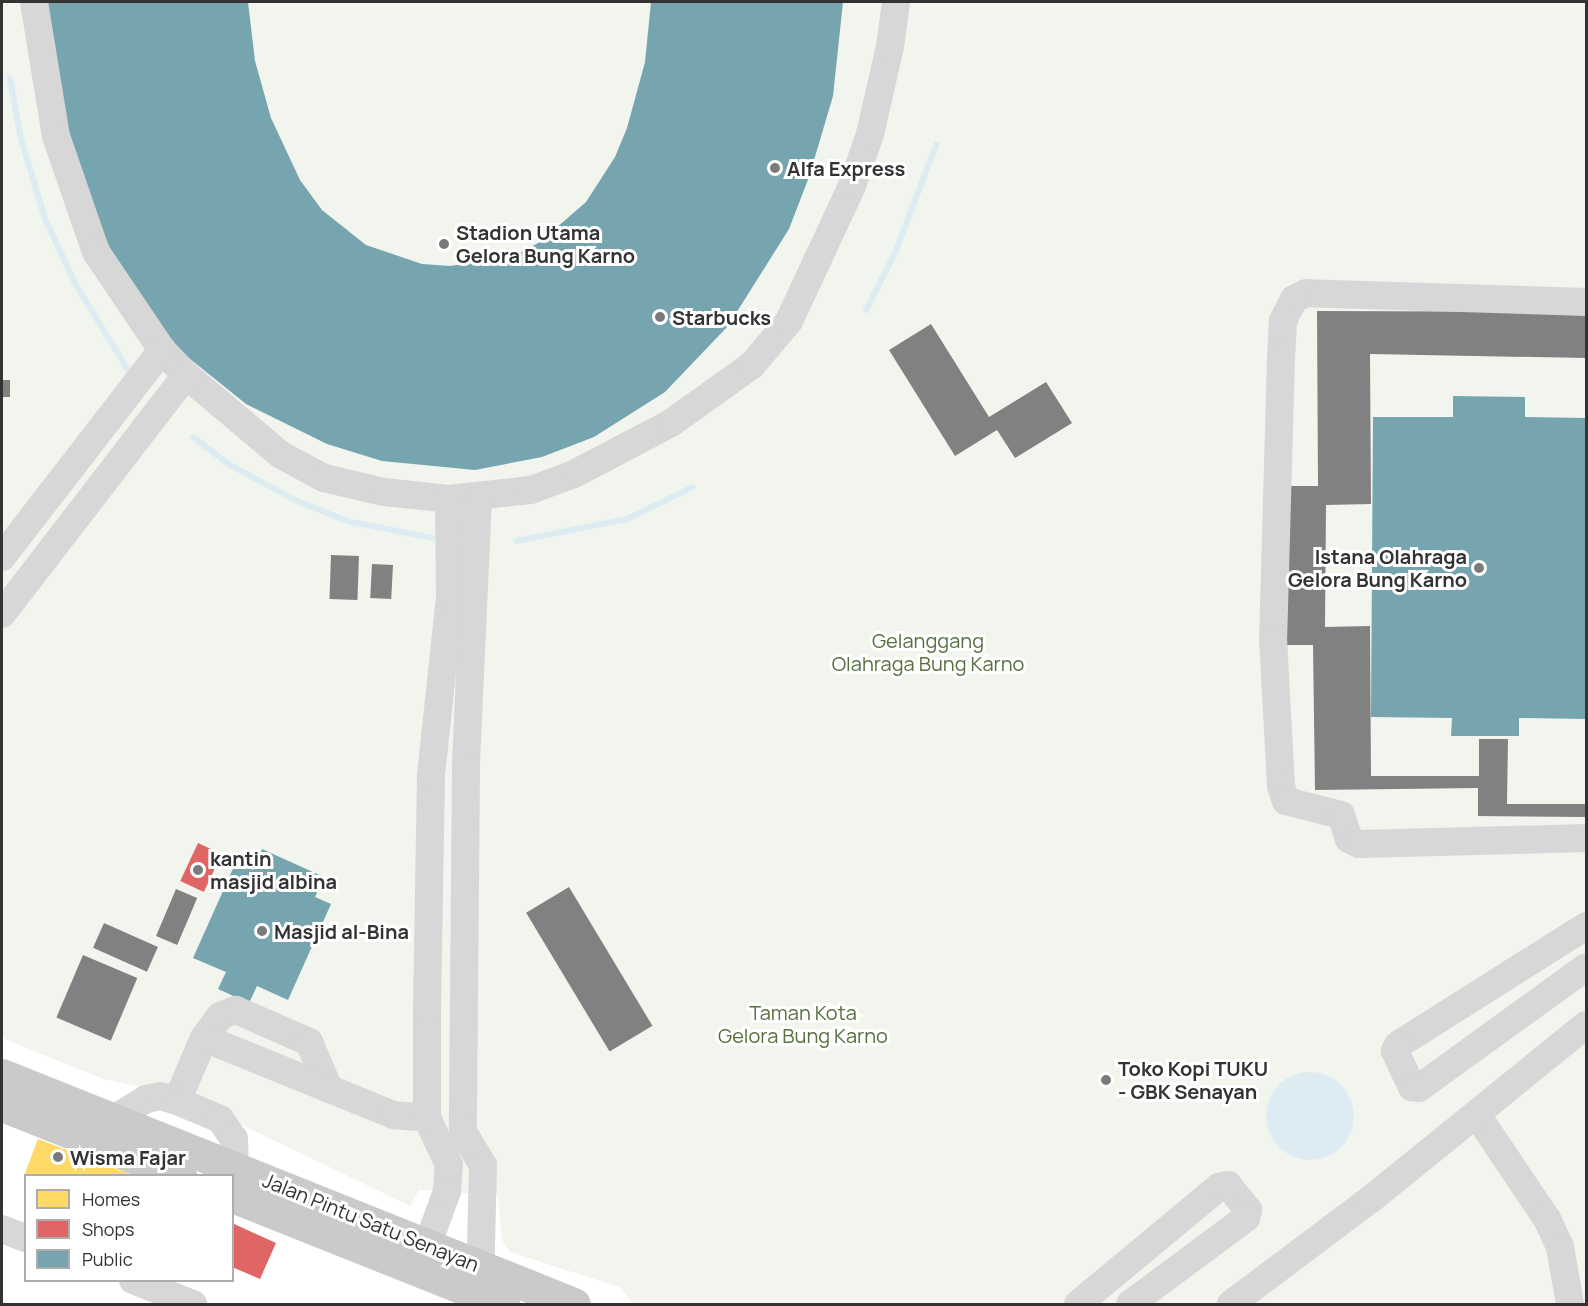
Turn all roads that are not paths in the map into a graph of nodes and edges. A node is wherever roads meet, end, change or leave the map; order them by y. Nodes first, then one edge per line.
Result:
1 (34, 2) edge
2 (896, 2) edge
3 (1587, 302) edge
4 (162, 350) junction
5 (186, 375) junction
6 (105, 423) junction
7 (130, 448) junction
8 (478, 498) junction
9 (448, 499) junction
10 (2, 557) edge
11 (463, 596) junction
12 (2, 614) edge
13 (466, 767) junction
14 (431, 775) junction
15 (1587, 838) edge
16 (1587, 926) edge
17 (1587, 967) edge
18 (1587, 1025) edge
19 (204, 1038) junction
20 (2, 1075) edge
21 (329, 1089) junction
22 (177, 1101) junction
23 (2, 1105) edge
24 (1477, 1115) junction
25 (427, 1118) junction
26 (113, 1119) junction
27 (175, 1174) edge
28 (219, 1174) edge
29 (234, 1182) edge
30 (2, 1228) edge
31 (24, 1237) edge
32 (423, 1258) junction
33 (1119, 1271) junction
34 (136, 1282) edge
35 (486, 1293) edge
36 (1139, 1302) edge
37 (193, 1305) edge
38 (574, 1305) edge
39 (1078, 1305) edge
40 (1231, 1305) edge
41 (1570, 1305) edge

1 - 4 lane
2 - 8 lane
3 - 15 lane
4 - 5 lane
4 - 6 lane
5 - 7 lane
5 - 9 lane
6 - 7 lane
6 - 10 lane
7 - 12 lane
8 - 9 lane
8 - 11 lane
9 - 11 lane
11 - 13 lane
11 - 14 lane
13 - 14 lane
13 - 35 lane
14 - 25 lane
16 - 17 lane
18 - 24 lane
19 - 21 lane
19 - 21 lane
19 - 22 lane
20 - 26 main road, Jalan Pintu Satu Senayan
21 - 25 lane
22 - 26 lane
22 - 29 lane
23 - 27 main road
24 - 40 lane
24 - 41 lane
25 - 32 lane
26 - 28 main road, Jalan Pintu Satu Senayan
29 - 32 main road, Jalan Pintu Satu Senayan
30 - 31 lane
32 - 35 main road, Jalan Pintu Satu Senayan
33 - 36 lane
33 - 36 lane
33 - 39 lane
34 - 37 lane
35 - 38 main road, Jalan Pintu Satu Senayan

